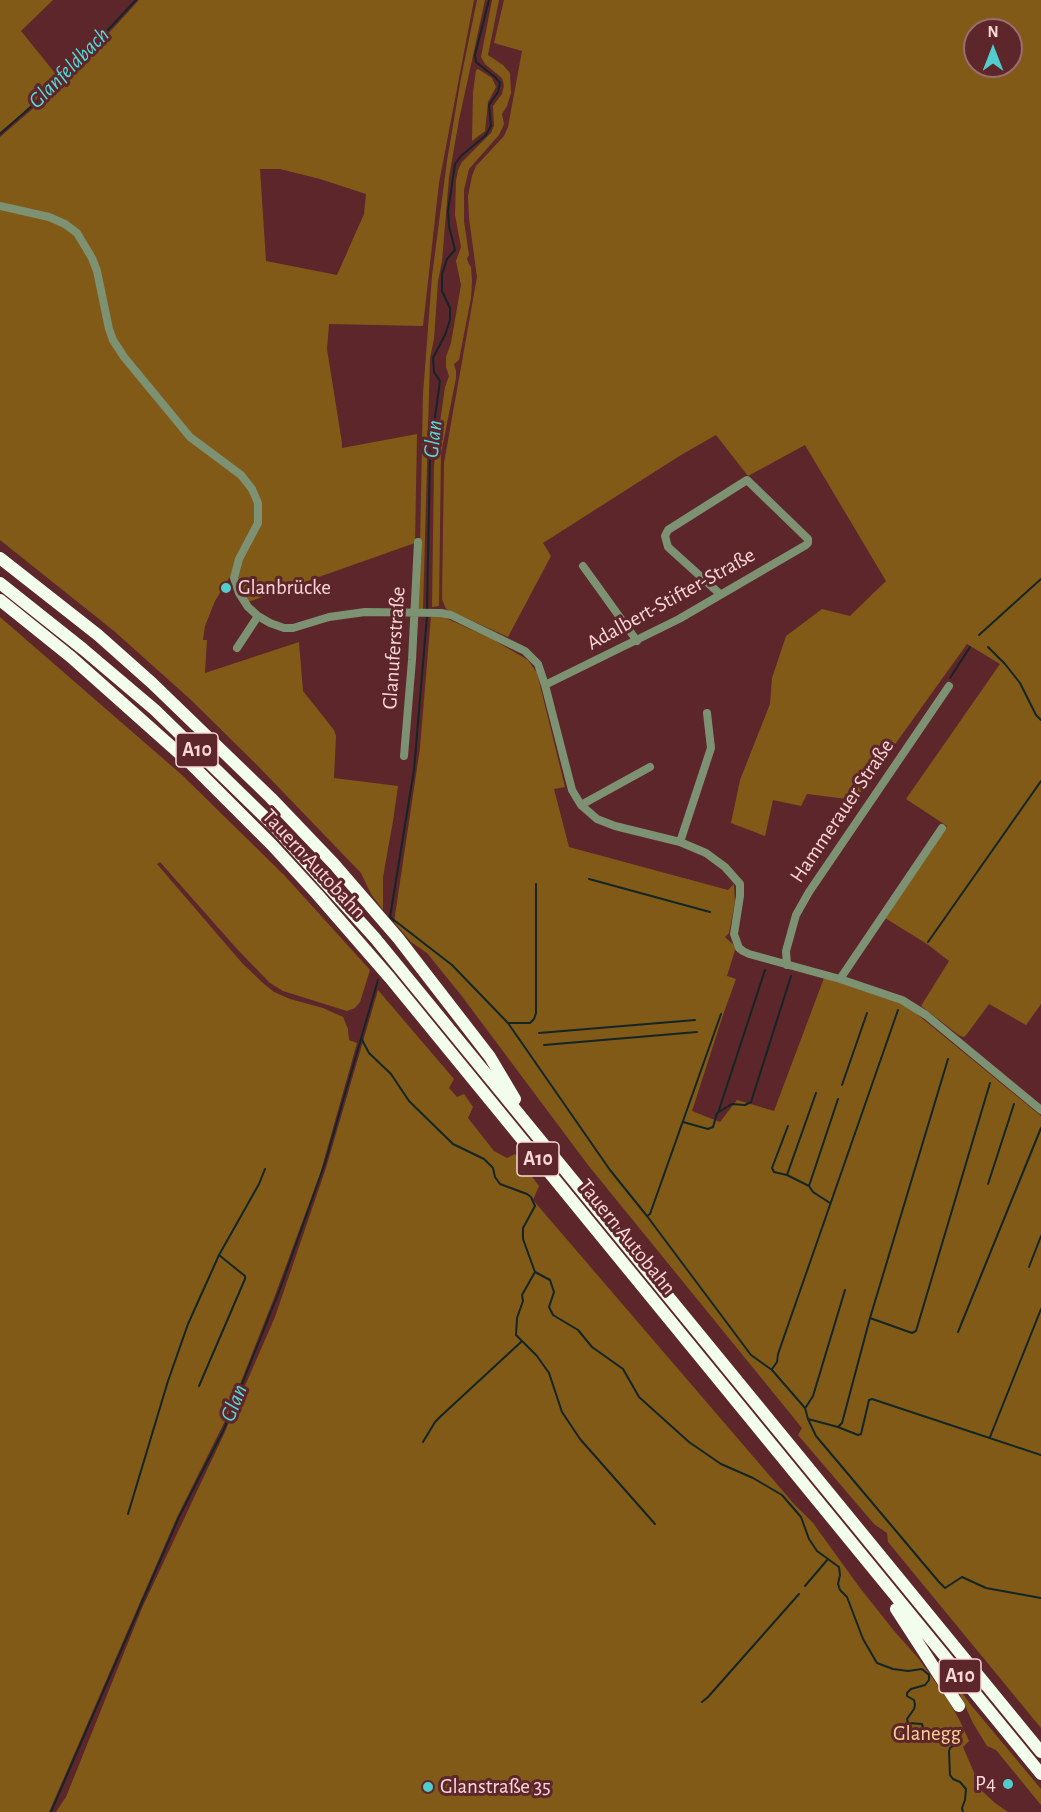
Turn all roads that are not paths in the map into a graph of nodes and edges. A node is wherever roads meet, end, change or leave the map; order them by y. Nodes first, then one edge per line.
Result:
1 (0, 206) edge
2 (418, 542) dead end
3 (0, 558) edge
4 (583, 567) dead end
5 (0, 583) edge
6 (720, 594) junction
7 (0, 600) edge
8 (416, 612) junction
9 (258, 616) junction
10 (637, 641) junction
11 (237, 648) dead end
12 (545, 685) junction
13 (949, 686) dead end
14 (707, 713) dead end
15 (404, 756) dead end
16 (650, 767) dead end
17 (581, 806) junction
18 (942, 828) dead end
19 (680, 842) junction
20 (787, 965) junction
21 (840, 979) junction
22 (1041, 1110) edge
23 (532, 1128) junction
24 (879, 1577) junction
25 (959, 1706) dead end
26 (1017, 1722) junction
27 (1031, 1729) dead end
28 (1041, 1752) edge
29 (1041, 1774) edge

1 - 9 street
2 - 8 street, Glanuferstraße
3 - 23 highway
4 - 10 street
5 - 23 highway, A10
6 - 6 street, Adalbert-Stifter-Straße
6 - 10 street, Adalbert-Stifter-Straße
7 - 24 highway, Tauern Autobahn / A10
8 - 9 street
8 - 12 street
8 - 15 street, Glanuferstraße
9 - 11 street
10 - 12 street, Adalbert-Stifter-Straße
12 - 17 street
13 - 20 street, Hammerauer Straße
14 - 19 street
16 - 17 street
17 - 19 street
18 - 21 street
19 - 20 street
20 - 21 street
21 - 22 street
23 - 26 highway, Tauern Autobahn / A10
24 - 25 highway
24 - 29 highway, Tauern Autobahn / A10
26 - 27 highway
26 - 28 highway, Tauern Autobahn / A10

